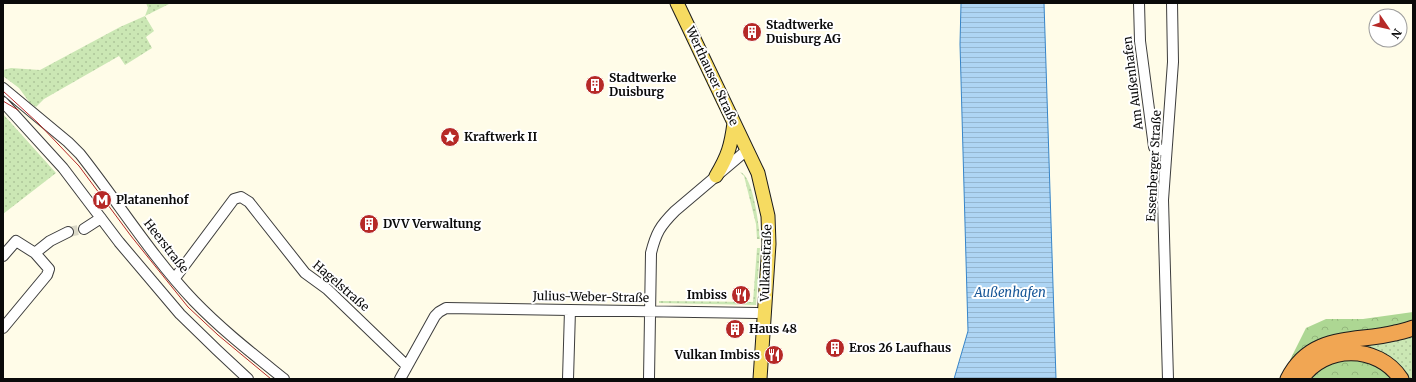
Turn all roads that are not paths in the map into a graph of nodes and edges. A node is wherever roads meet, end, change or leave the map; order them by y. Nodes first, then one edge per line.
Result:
1 (677, 3) edge
2 (1139, 3) edge
3 (1172, 3) edge
4 (3, 88) edge
5 (3, 102) edge
6 (734, 123) junction
7 (747, 150) junction
8 (1166, 152) junction
9 (716, 176) junction
10 (101, 218) junction
11 (84, 229) tunnel mouth
12 (68, 232) tunnel mouth
13 (35, 253) junction
14 (3, 256) edge
15 (175, 278) junction
16 (570, 310) junction
17 (650, 312) junction
18 (757, 313) dead end
19 (3, 328) edge
20 (1413, 328) edge
21 (407, 366) junction
22 (248, 379) edge
23 (284, 379) edge
24 (400, 379) edge
25 (568, 379) edge
26 (649, 379) edge
27 (760, 379) edge
28 (1168, 379) edge
29 (1288, 379) edge
30 (1301, 379) edge
31 (1401, 379) edge

1 - 6 main road, Werthauser Straße
2 - 8 street, Am Außenhafen
3 - 8 street, Essenberger Straße
4 - 15 street, Heerstraße
5 - 10 street
6 - 7 main road, Werthauser Straße
6 - 9 main road
7 - 9 street
7 - 27 main road, Vulkanstraße
8 - 28 street, Essenberger Straße
9 - 17 street
10 - 11 street
10 - 22 street
12 - 13 street
13 - 14 street
13 - 19 street
15 - 21 street, Hagelstraße
15 - 23 street, Heerstraße
16 - 17 street, Julius-Weber-Straße
16 - 21 street, Julius-Weber-Straße
16 - 25 street
17 - 18 street, Julius-Weber-Straße
17 - 26 street
20 - 29 highway
21 - 24 street
30 - 31 highway

